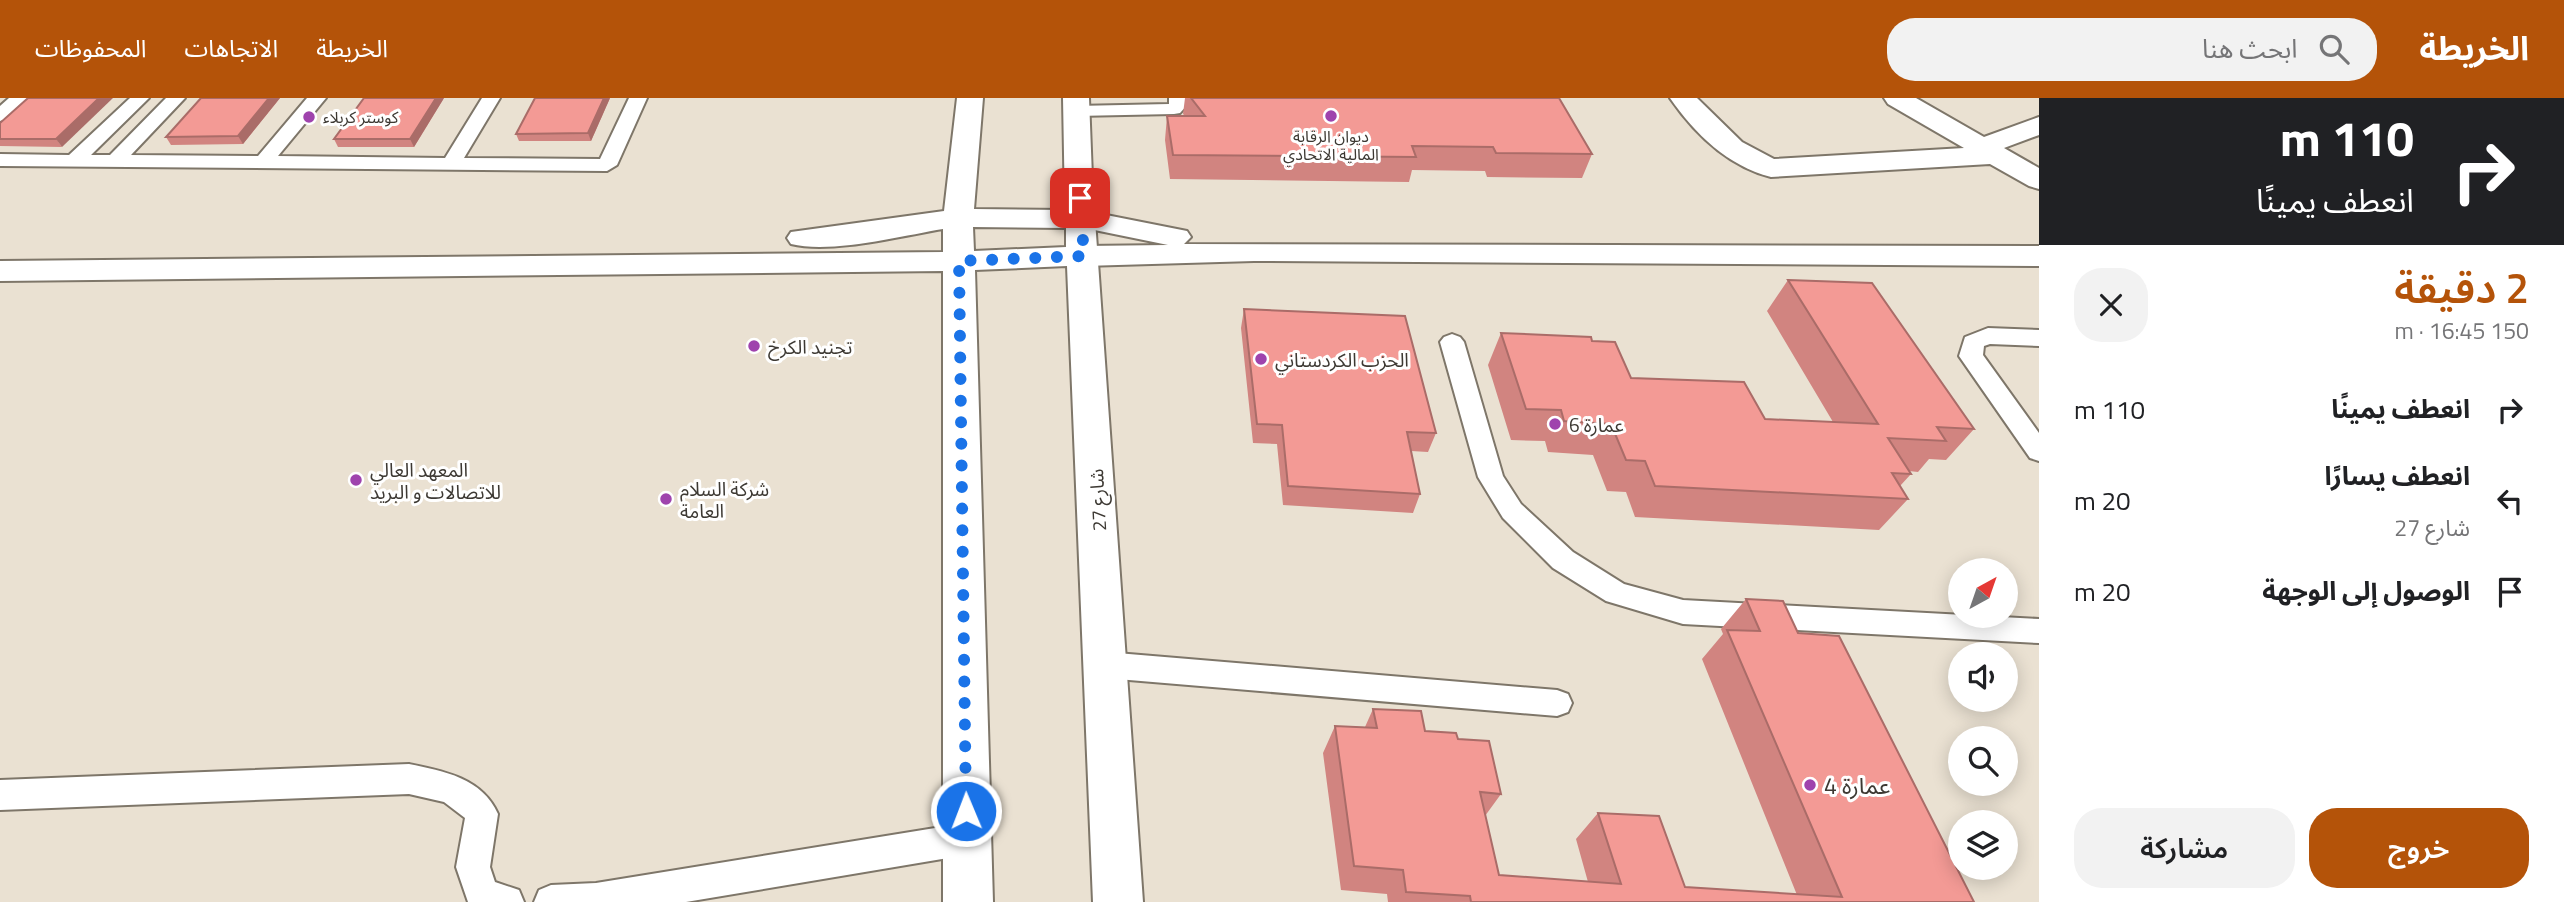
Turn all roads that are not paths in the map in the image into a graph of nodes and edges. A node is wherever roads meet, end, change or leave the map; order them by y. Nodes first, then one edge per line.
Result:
1 (20, 98) edge
2 (140, 98) edge
3 (176, 98) edge
4 (317, 98) edge
5 (491, 98) edge
6 (638, 98) edge
7 (970, 98) edge
8 (1178, 98) edge
9 (1683, 98) edge
10 (1897, 98) edge
11 (1076, 104) edge
12 (0, 116) edge
13 (2039, 125) edge
14 (1986, 152) junction
15 (0, 160) edge
16 (75, 161) junction
17 (115, 161) junction
18 (263, 162) junction
19 (451, 163) junction
20 (2039, 180) edge
21 (958, 218) junction
22 (1083, 237) junction
23 (0, 248) edge
24 (2039, 256) edge
25 (959, 261) junction
26 (0, 271) edge
27 (2039, 338) edge
28 (1452, 342) dead end
29 (2039, 452) edge
30 (2039, 631) edge
31 (1105, 665) junction
32 (1557, 703) dead end
33 (0, 795) edge
34 (966, 839) junction
35 (507, 902) edge
36 (551, 902) edge
37 (968, 902) edge
38 (1118, 902) edge

1 - 12 lane
2 - 16 lane
3 - 17 lane
4 - 18 lane
5 - 19 lane
6 - 19 lane
7 - 21 street
8 - 11 lane
9 - 14 street
10 - 14 street
11 - 22 street, شارع 27
13 - 14 street
14 - 20 street
15 - 16 lane
16 - 17 lane
17 - 18 lane
18 - 19 lane
21 - 22 street
21 - 23 street
21 - 25 street
22 - 24 street
22 - 25 street
22 - 31 street, شارع 27
25 - 26 street
25 - 34 street
27 - 29 lane
28 - 30 lane
31 - 32 lane
31 - 38 street, شارع 27
33 - 35 lane
34 - 36 lane
34 - 37 street

